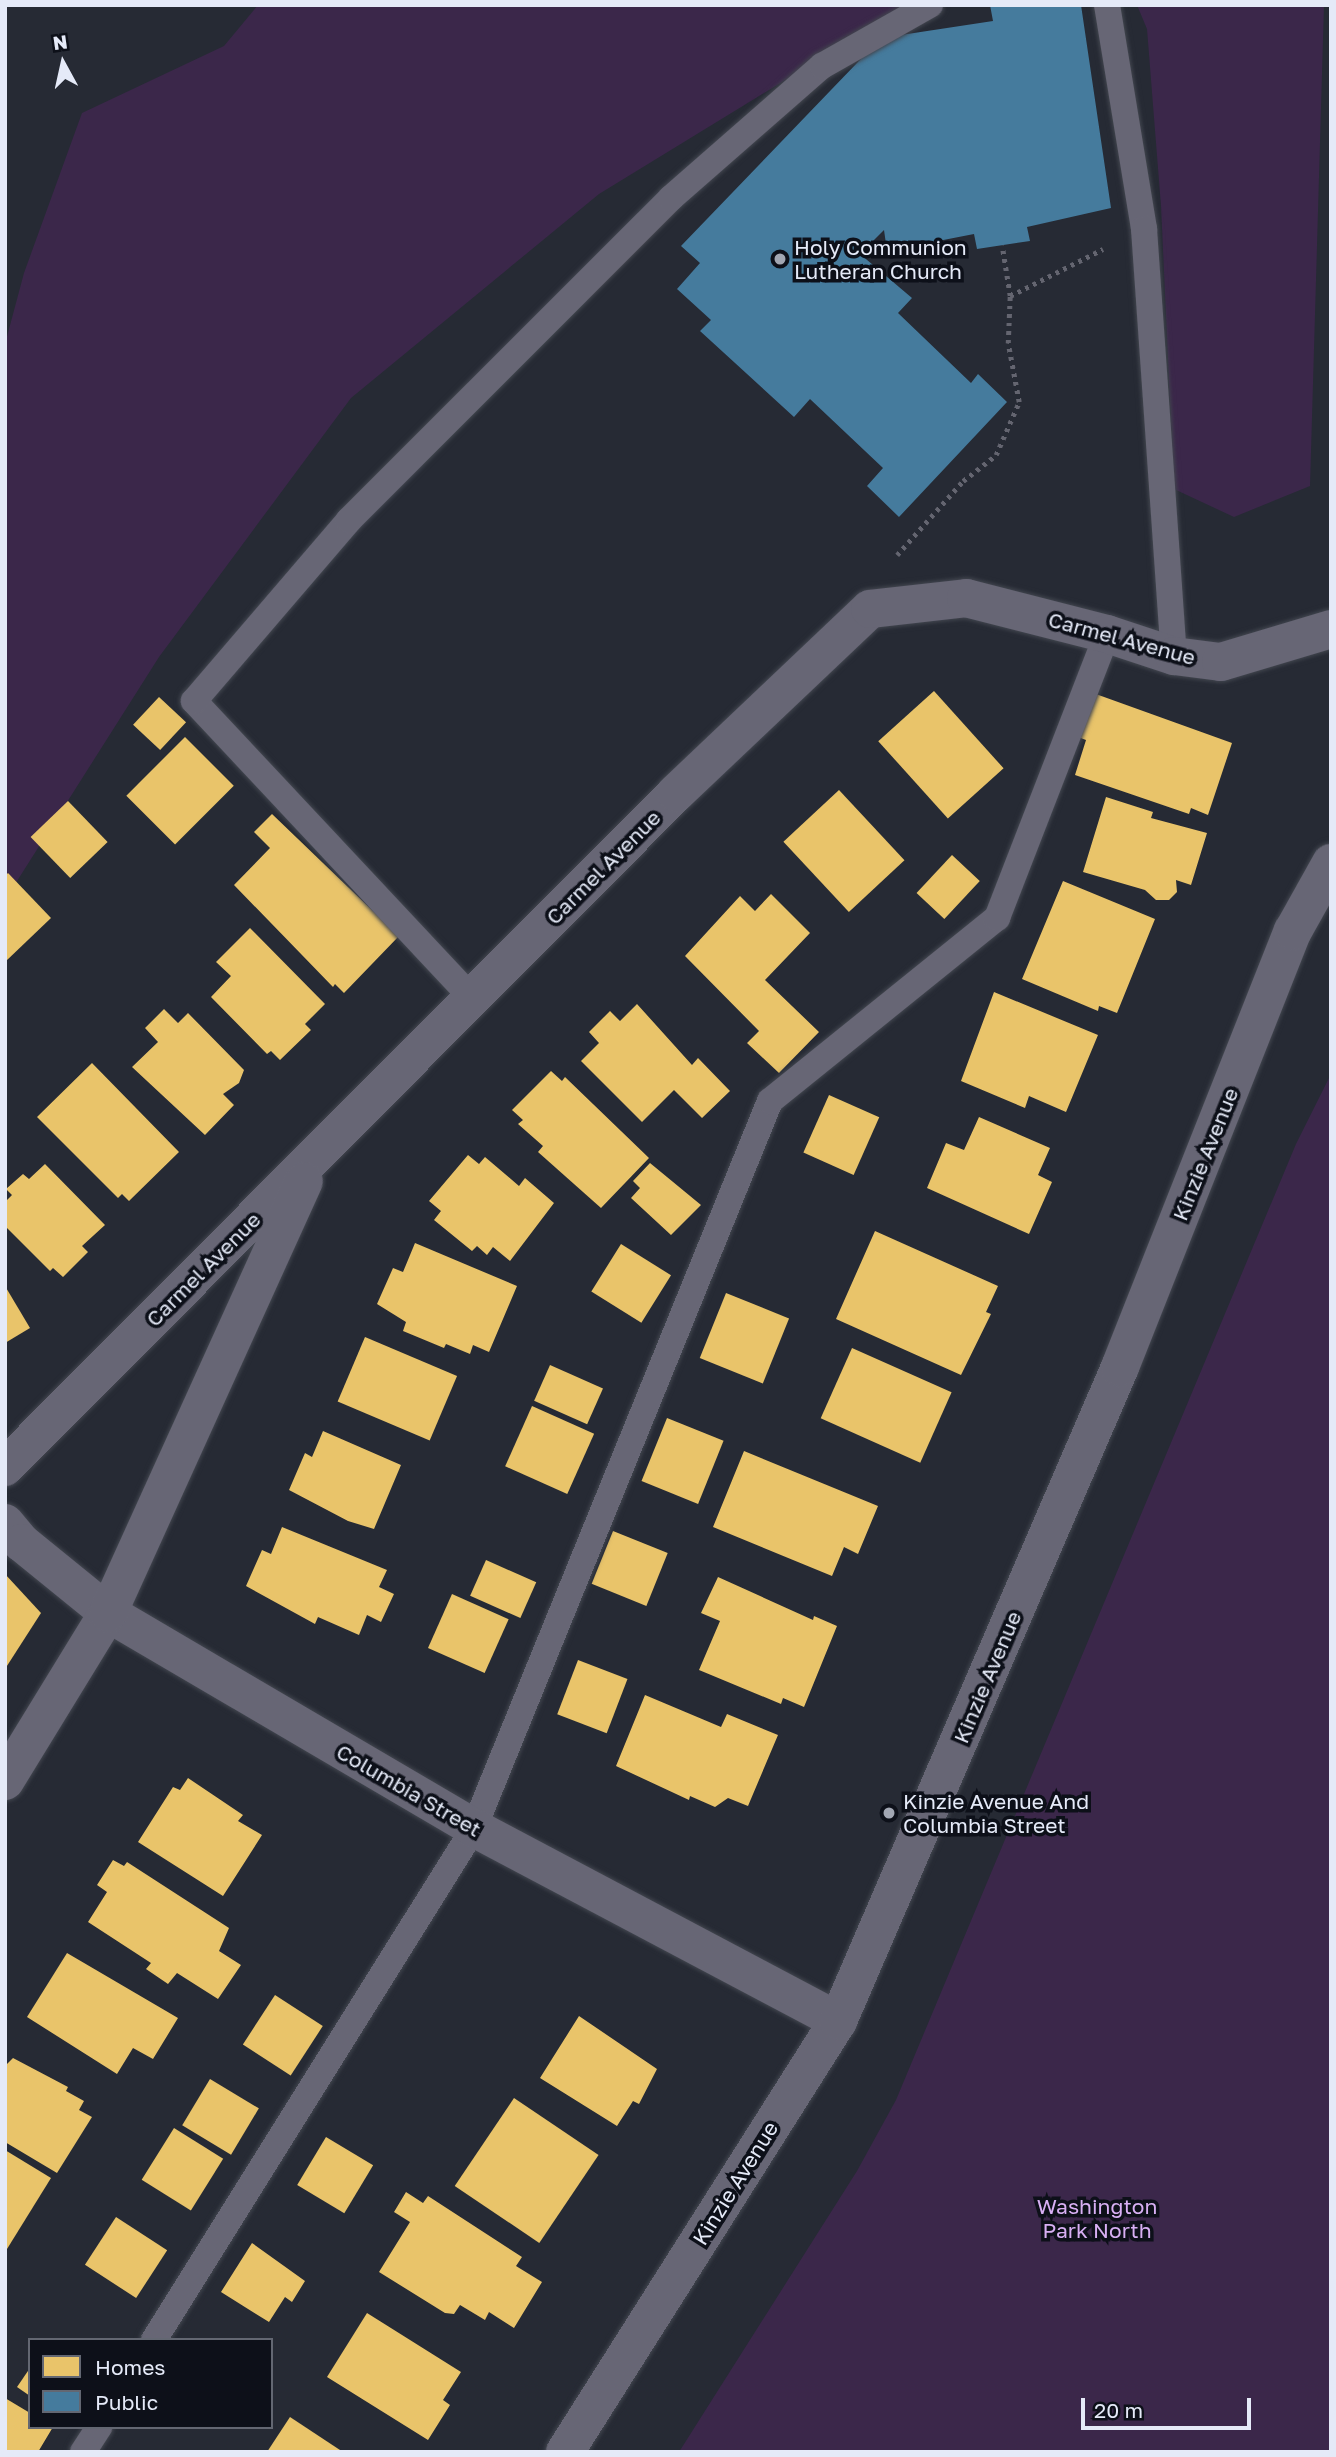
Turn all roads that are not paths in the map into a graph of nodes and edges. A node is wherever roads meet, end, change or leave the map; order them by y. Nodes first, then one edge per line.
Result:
1 (930, 5) edge
2 (1107, 5) edge
3 (1331, 629) edge
4 (1107, 634) junction
5 (1174, 656) junction
6 (1331, 863) edge
7 (472, 999) junction
8 (315, 1156) junction
9 (5, 1467) edge
10 (5, 1522) edge
11 (108, 1613) junction
12 (5, 1781) edge
13 (474, 1828) junction
14 (838, 2021) junction
15 (155, 2338) edge
16 (98, 2429) edge
17 (83, 2452) edge
18 (565, 2452) edge

1 - 7 lane
2 - 5 lane
3 - 5 street, Carmel Avenue
4 - 5 street, Carmel Avenue
4 - 7 street, Carmel Avenue
4 - 13 lane
6 - 14 street, Kinzie Avenue
7 - 8 street, Carmel Avenue
8 - 9 street, Carmel Avenue
8 - 11 street
10 - 11 street, Columbia Street
11 - 12 street
11 - 13 street, Columbia Street
13 - 14 street, Columbia Street
13 - 15 lane
14 - 18 street, Kinzie Avenue
16 - 17 lane

